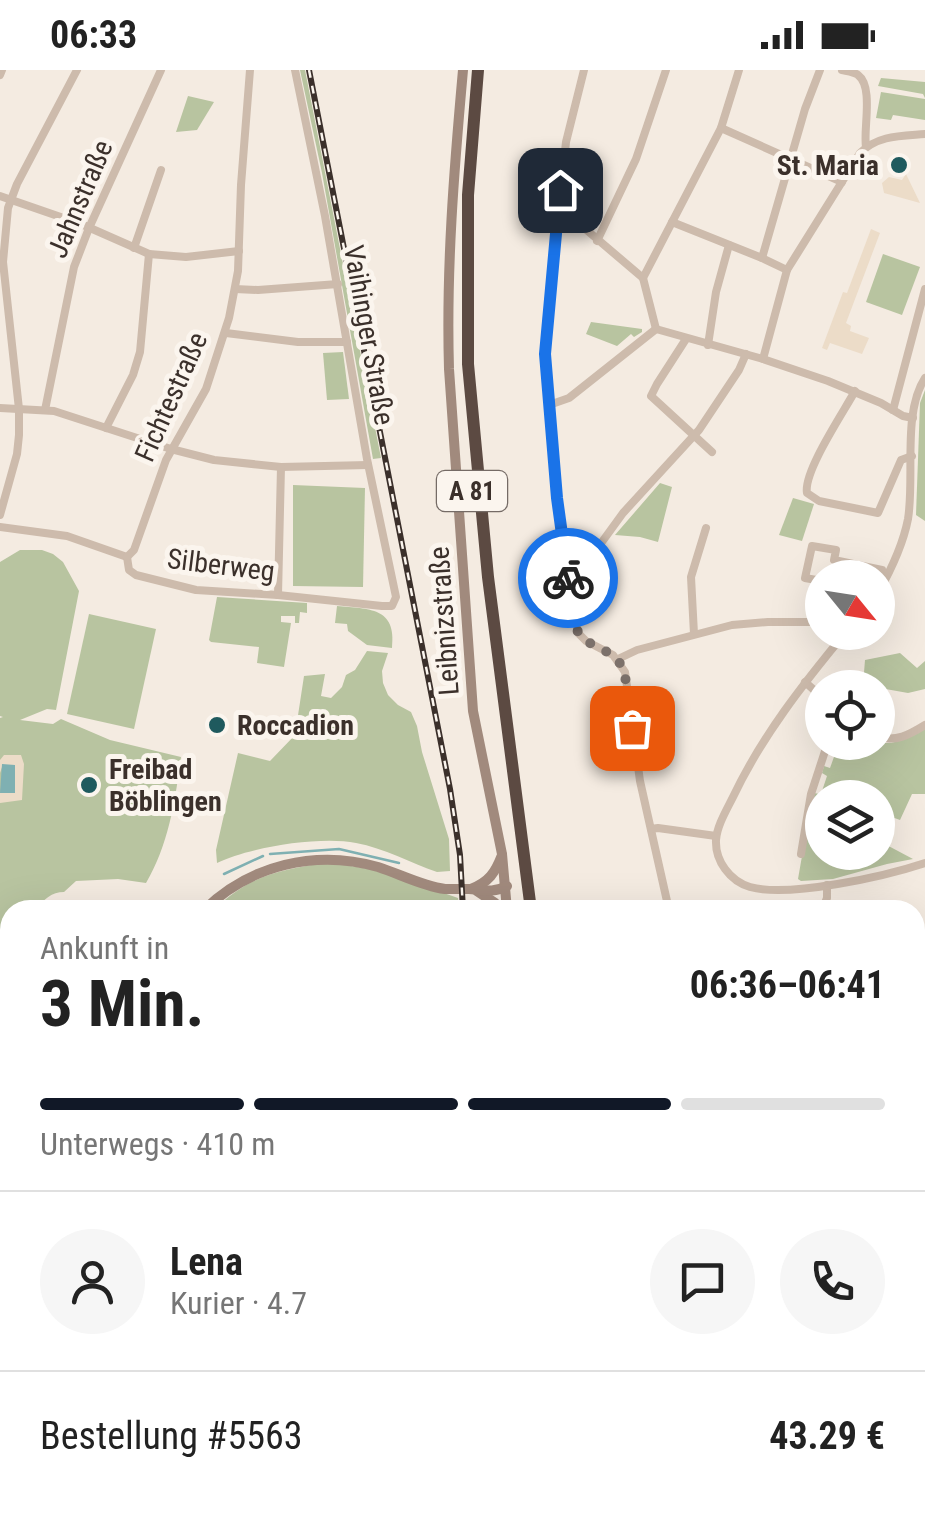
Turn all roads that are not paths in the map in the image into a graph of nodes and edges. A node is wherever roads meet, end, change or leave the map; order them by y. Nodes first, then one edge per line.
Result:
1 (77, 70) edge
2 (161, 70) edge
3 (250, 70) edge
4 (295, 70) edge
5 (464, 70) edge
6 (475, 70) edge
7 (584, 70) edge
8 (666, 70) edge
9 (739, 70) edge
10 (820, 70) edge
11 (842, 70) edge
12 (720, 128) junction
13 (925, 134) edge
14 (866, 147) junction
15 (791, 160) junction
16 (161, 170) dead end
17 (842, 182) junction
18 (0, 196) edge
19 (10, 199) junction
20 (557, 216) junction
21 (672, 222) junction
22 (89, 228) junction
23 (597, 240) junction
24 (729, 245) junction
25 (134, 248) junction
26 (239, 251) junction
27 (149, 254) junction
28 (762, 258) junction
29 (788, 270) junction
30 (642, 278) junction
31 (338, 284) junction
32 (235, 289) junction
33 (925, 289) edge
34 (656, 329) junction
35 (226, 333) junction
36 (686, 339) junction
37 (348, 342) junction
38 (708, 345) junction
39 (746, 354) junction
40 (762, 359) junction
41 (925, 378) edge
42 (855, 392) junction
43 (549, 406) junction
44 (0, 408) edge
45 (19, 409) junction
46 (46, 410) junction
47 (892, 410) junction
48 (912, 418) junction
49 (106, 428) junction
50 (693, 434) junction
51 (171, 449) junction
52 (712, 452) dead end
53 (912, 456) junction
54 (368, 465) junction
55 (280, 467) junction
56 (0, 516) edge
57 (0, 527) edge
58 (706, 528) dead end
59 (126, 557) junction
60 (809, 560) edge
61 (834, 560) edge
62 (895, 560) edge
63 (568, 579) junction
64 (278, 595) junction
65 (392, 606) joint
66 (805, 622) edge
67 (694, 634) junction
68 (831, 650) edge
69 (618, 659) junction
70 (815, 670) edge
71 (805, 682) edge
72 (925, 725) edge
73 (895, 740) edge
74 (822, 760) edge
75 (650, 829) junction
76 (716, 836) junction
77 (502, 854) junction
78 (801, 854) dead end
79 (925, 863) edge
80 (826, 885) junction
81 (506, 886) junction
82 (477, 887) junction
83 (216, 900) edge
84 (493, 900) edge
85 (505, 900) edge
86 (527, 900) edge
87 (667, 900) edge
88 (825, 900) edge

1 - 19 street
2 - 22 street, Jahnstraße
3 - 26 street, Fichtestraße
4 - 31 street, Vaihinger Straße
5 - 77 street, Leibnizstraße
6 - 86 highway, A 81
7 - 20 street
8 - 23 street
9 - 12 street
10 - 15 street
11 - 14 street
12 - 15 street
12 - 21 street
13 - 14 street
14 - 17 street
15 - 17 street
15 - 28 street
16 - 25 street
17 - 29 street
18 - 19 street
19 - 22 street
19 - 45 street
20 - 23 street
20 - 43 street
21 - 24 street
21 - 30 street
22 - 25 street
22 - 46 street, Jahnstraße
23 - 30 street
24 - 28 street
24 - 38 street
25 - 27 street
26 - 27 street
26 - 32 street, Fichtestraße
27 - 49 street
28 - 29 street
29 - 40 street
30 - 34 street
31 - 32 street
31 - 37 street, Vaihinger Straße
32 - 35 street, Fichtestraße
33 - 47 street
34 - 36 street
34 - 43 street
35 - 37 street
35 - 51 street, Fichtestraße
36 - 38 street
36 - 50 street
37 - 54 street, Vaihinger Straße
38 - 39 street
39 - 40 street
39 - 50 street
40 - 42 street
41 - 48 street
42 - 47 street
42 - 53 street
43 - 63 street
44 - 45 street
45 - 46 street
45 - 56 street
46 - 49 street
47 - 48 street
48 - 53 street
49 - 51 street
50 - 52 street
50 - 63 street
51 - 55 street
51 - 59 street, Fichtestraße
53 - 62 street
54 - 55 street
54 - 65 street, Vaihinger Straße
55 - 64 street
57 - 59 street, Silberweg
58 - 67 street
59 - 64 street, Silberweg
60 - 61 street
63 - 69 street
64 - 65 street, Silberweg
66 - 67 street
67 - 69 street
68 - 70 street
69 - 75 street
71 - 76 street
72 - 73 street
74 - 78 street
75 - 76 street
75 - 87 street
76 - 80 street
77 - 81 street, Leibnizstraße
77 - 82 street
79 - 80 street
80 - 88 street
81 - 82 street
81 - 85 street, Leibnizstraße
82 - 83 street
82 - 84 street

